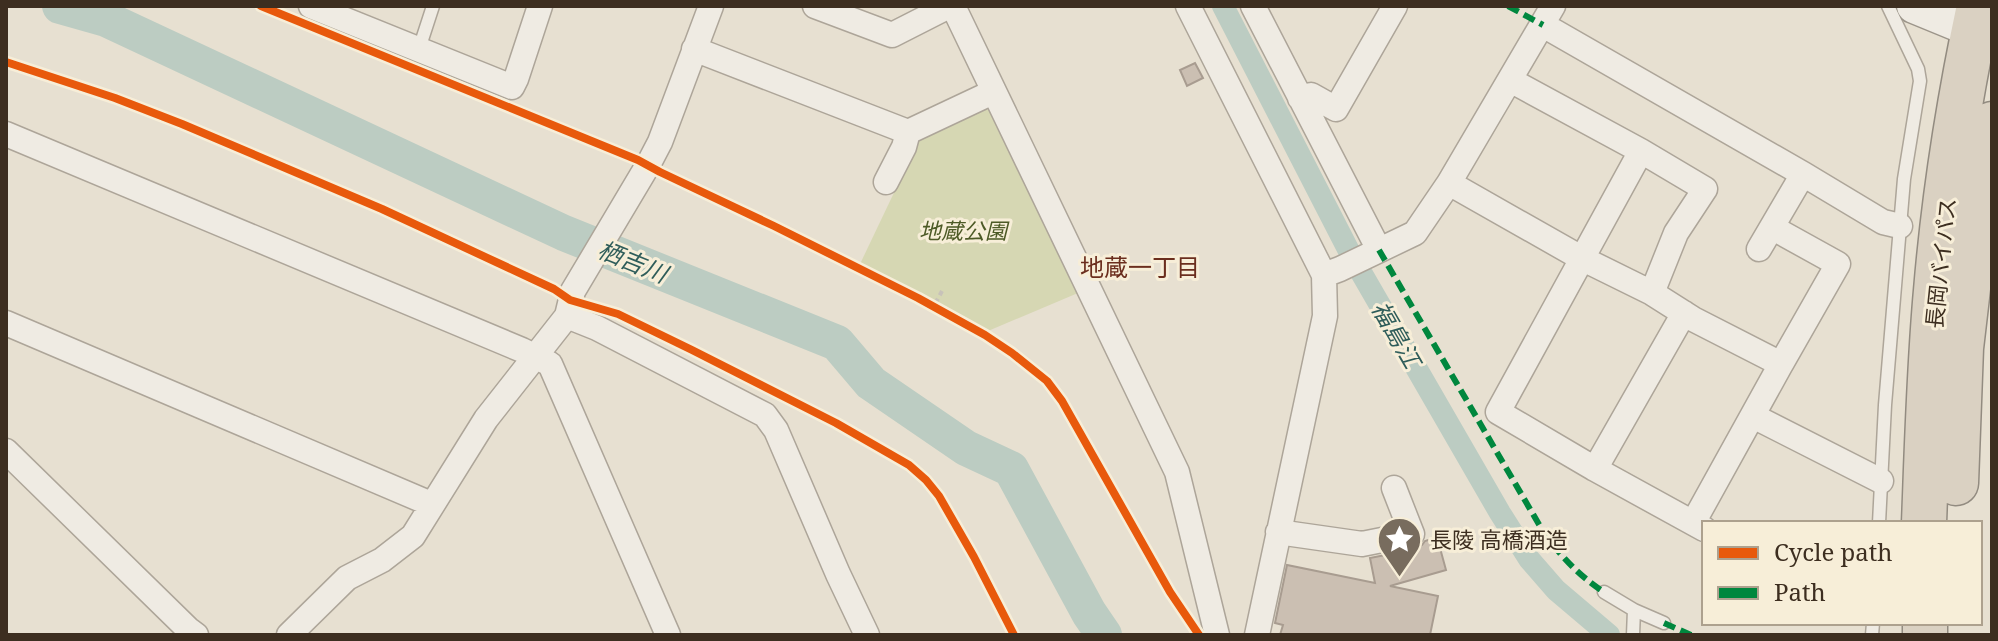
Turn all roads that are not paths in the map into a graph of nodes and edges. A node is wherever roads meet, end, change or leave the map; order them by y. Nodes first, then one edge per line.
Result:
1 (311, 6) edge
2 (433, 6) edge
3 (540, 6) edge
4 (711, 6) edge
5 (815, 6) edge
6 (951, 6) edge
7 (1188, 6) edge
8 (1395, 6) edge
9 (1888, 6) edge
10 (1914, 6) edge
11 (1259, 10) edge
12 (1548, 16) edge
13 (1981, 25) edge
14 (419, 49) junction
15 (694, 49) junction
16 (1510, 80) junction
17 (993, 92) junction
18 (1300, 98) junction
19 (1992, 124) edge
20 (908, 132) junction
21 (6, 134) edge
22 (1641, 151) junction
23 (1803, 174) junction
24 (886, 182) dead end
25 (1449, 183) junction
26 (1900, 226) junction
27 (1773, 228) junction
28 (1759, 249) dead end
29 (1374, 252) junction
30 (1583, 259) junction
31 (1332, 272) junction
32 (1652, 293) junction
33 (1684, 313) junction
34 (567, 316) junction
35 (6, 323) edge
36 (533, 356) junction
37 (1781, 364) junction
38 (1753, 416) junction
39 (6, 451) edge
40 (1595, 469) junction
41 (1881, 481) junction
42 (1394, 488) dead end
43 (431, 504) junction
44 (1879, 521) edge
45 (1924, 521) edge
46 (1954, 521) edge
47 (1698, 526) edge
48 (1278, 532) junction
49 (1604, 592) dead end
50 (1634, 615) junction
51 (1664, 623) dead end
52 (196, 635) edge
53 (289, 635) edge
54 (668, 635) edge
55 (867, 635) edge
56 (1217, 635) edge
57 (1257, 635) edge
58 (1633, 635) edge

1 - 14 street
2 - 14 lane
3 - 14 street
4 - 15 street
5 - 6 street
6 - 17 street
7 - 31 street
8 - 18 street
9 - 26 lane
10 - 13 street
11 - 18 street
12 - 16 street
12 - 23 street
13 - 45 highway, 長岡バイパス
15 - 20 street
15 - 34 street
16 - 22 street
16 - 25 street
17 - 20 street
17 - 56 street
18 - 29 street
19 - 46 highway, 長岡バイパス
20 - 24 street
21 - 36 street
22 - 30 street
22 - 32 street
23 - 26 street
23 - 27 street
25 - 29 street
25 - 30 street
26 - 41 lane
27 - 28 street
27 - 37 street
29 - 31 street
30 - 32 street
30 - 40 street
31 - 48 street
32 - 33 street
33 - 37 street
33 - 40 street
34 - 36 street
34 - 55 street
35 - 43 street
36 - 43 street
36 - 54 street
37 - 38 street
38 - 41 street
38 - 47 street
39 - 52 street
40 - 47 street
41 - 44 lane
42 - 48 street
43 - 53 street
48 - 57 street
49 - 50 lane
50 - 51 lane
50 - 58 lane

